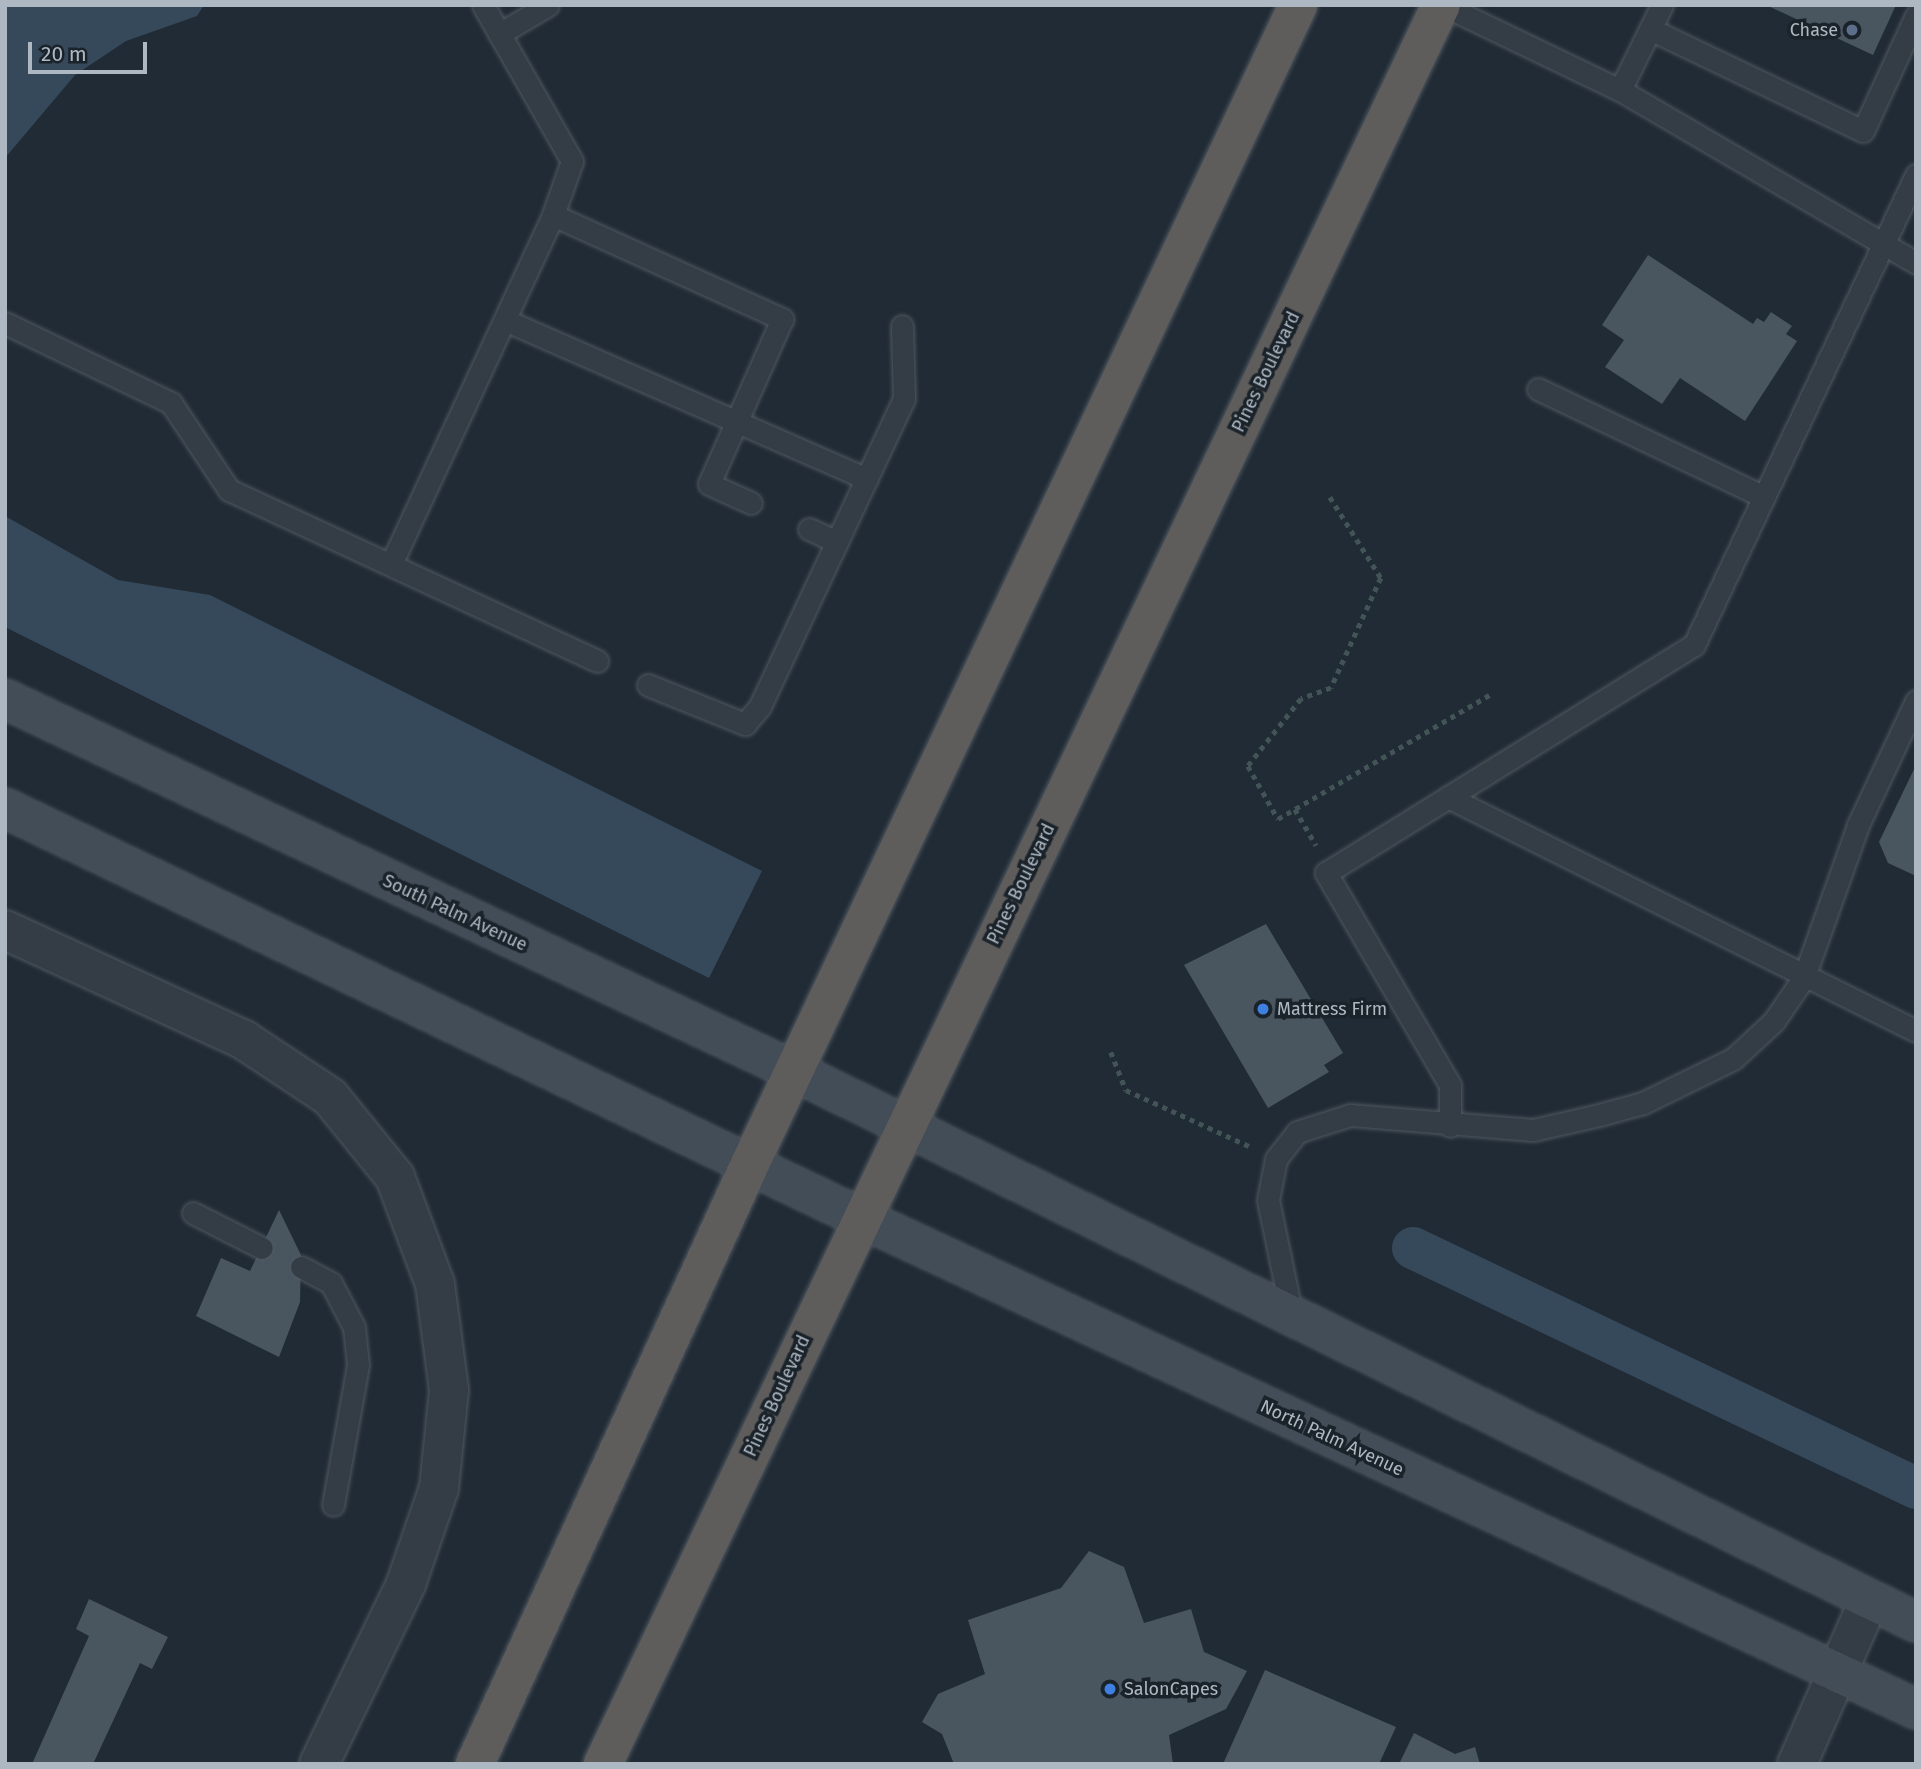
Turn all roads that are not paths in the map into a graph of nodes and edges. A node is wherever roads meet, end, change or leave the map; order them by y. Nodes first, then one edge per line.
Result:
1 (482, 5) edge
2 (548, 5) edge
3 (1298, 5) edge
4 (1442, 5) edge
5 (1662, 5) edge
6 (1916, 16) edge
7 (1650, 29) junction
8 (499, 34) junction
9 (1620, 90) junction
10 (1916, 175) edge
11 (553, 215) junction
12 (1884, 244) junction
13 (1916, 263) edge
14 (505, 320) junction
15 (5, 323) edge
16 (902, 326) dead end
17 (1538, 389) dead end
18 (736, 418) junction
19 (867, 479) junction
20 (1765, 497) junction
21 (751, 503) dead end
22 (809, 529) dead end
23 (837, 542) junction
24 (392, 562) junction
25 (597, 661) dead end
26 (648, 685) dead end
27 (5, 699) edge
28 (1916, 701) edge
29 (1448, 797) junction
30 (5, 808) edge
31 (5, 930) edge
32 (1804, 977) junction
33 (1916, 1031) edge
34 (794, 1071) junction
35 (906, 1125) junction
36 (1450, 1126) junction
37 (750, 1164) junction
38 (194, 1213) dead end
39 (861, 1218) junction
40 (262, 1248) dead end
41 (301, 1267) dead end
42 (1292, 1316) junction
43 (333, 1505) dead end
44 (1870, 1601) junction
45 (1916, 1622) edge
46 (1839, 1674) junction
47 (1916, 1709) edge
48 (318, 1764) edge
49 (475, 1764) edge
50 (603, 1764) edge
51 (1797, 1764) edge

1 - 8 lane
2 - 8 lane
3 - 34 highway
4 - 9 lane
4 - 35 highway, Pines Boulevard
5 - 7 lane
6 - 7 lane
7 - 9 lane
8 - 11 lane
9 - 12 lane
10 - 12 lane
11 - 14 lane
11 - 18 lane
12 - 13 lane
12 - 20 lane
14 - 18 lane
14 - 24 lane
15 - 24 lane
16 - 19 lane
17 - 20 lane
18 - 19 lane
18 - 21 lane
19 - 23 lane
20 - 29 lane
22 - 23 lane
23 - 26 lane
24 - 25 lane
27 - 34 main road, South Palm Avenue
28 - 32 lane
29 - 32 lane
29 - 36 lane
30 - 37 main road
31 - 48 street
32 - 33 lane
32 - 36 lane
34 - 35 main road, South Palm Avenue
34 - 37 highway
35 - 39 highway, Pines Boulevard
35 - 42 main road
36 - 42 lane
37 - 39 main road, North Palm Avenue
37 - 49 highway
38 - 40 lane
39 - 46 main road, North Palm Avenue
39 - 50 highway, Pines Boulevard
41 - 43 lane
42 - 44 main road
44 - 45 main road
44 - 46 street
46 - 47 main road, North Palm Avenue
46 - 51 street

